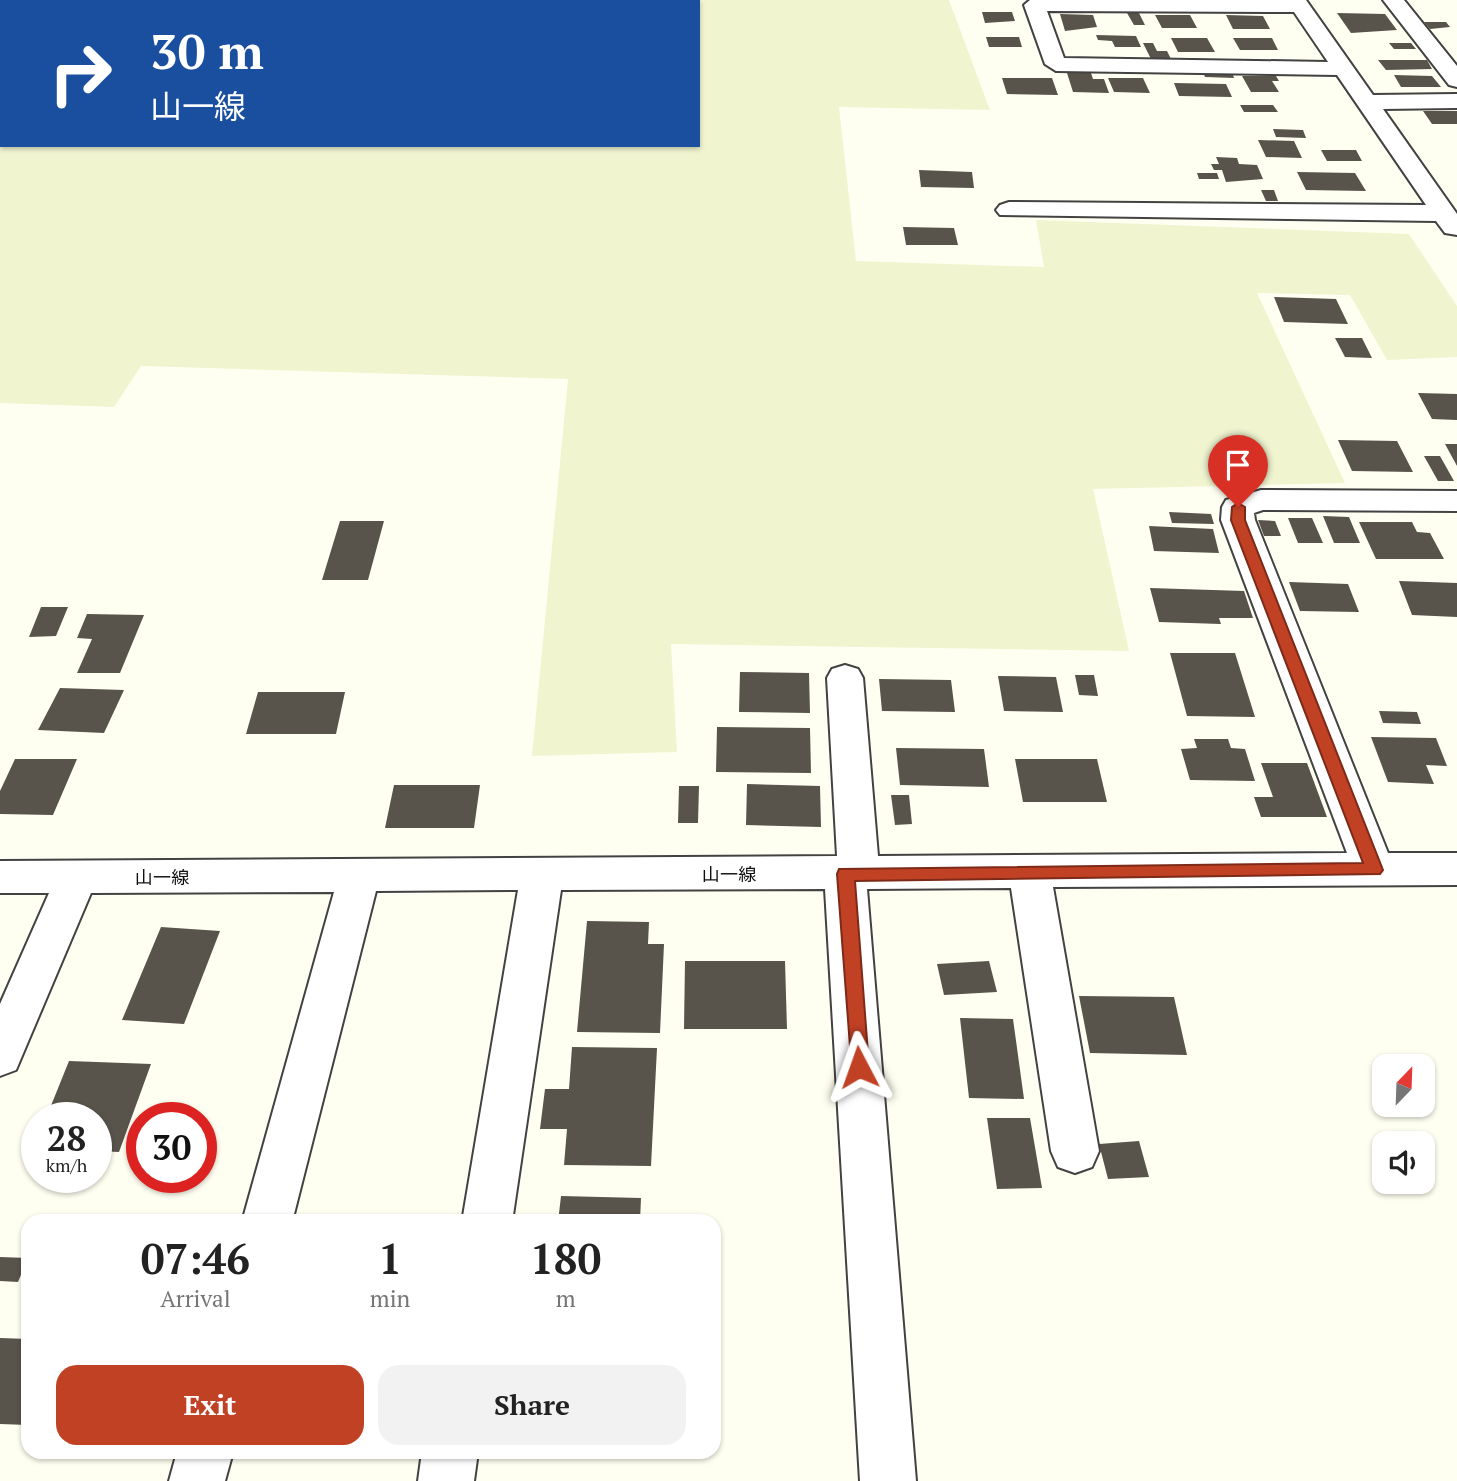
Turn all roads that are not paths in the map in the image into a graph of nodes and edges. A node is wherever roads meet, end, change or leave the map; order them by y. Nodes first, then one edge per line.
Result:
1 (1393, 0) edge
2 (1298, 3) edge
3 (1344, 69) junction
4 (1457, 80) edge
5 (1457, 101) edge
6 (1366, 102) junction
7 (1009, 210) dead end
8 (1451, 220) edge
9 (1457, 501) edge
10 (845, 678) dead end
11 (1457, 869) edge
12 (1374, 870) junction
13 (1030, 873) junction
14 (852, 874) junction
15 (541, 875) junction
16 (0, 877) edge
17 (77, 877) junction
18 (359, 877) junction
19 (0, 1056) edge
20 (1076, 1151) dead end
21 (269, 1214) edge
22 (488, 1214) edge
23 (203, 1459) edge
24 (449, 1459) edge
25 (197, 1481) edge
26 (446, 1481) edge
27 (888, 1481) edge

1 - 4 street
2 - 3 street
2 - 3 street
3 - 6 street
5 - 6 street
6 - 8 street
7 - 8 street
9 - 12 street
10 - 14 street
11 - 12 street, 山一線
12 - 13 street, 山一線
13 - 14 street, 山一線
13 - 20 street
14 - 15 street, 山一線
14 - 27 street
15 - 18 street, 山一線
15 - 22 street
16 - 17 street, 山一線
17 - 18 street, 山一線
17 - 19 street
18 - 21 street
23 - 25 street
24 - 26 street

